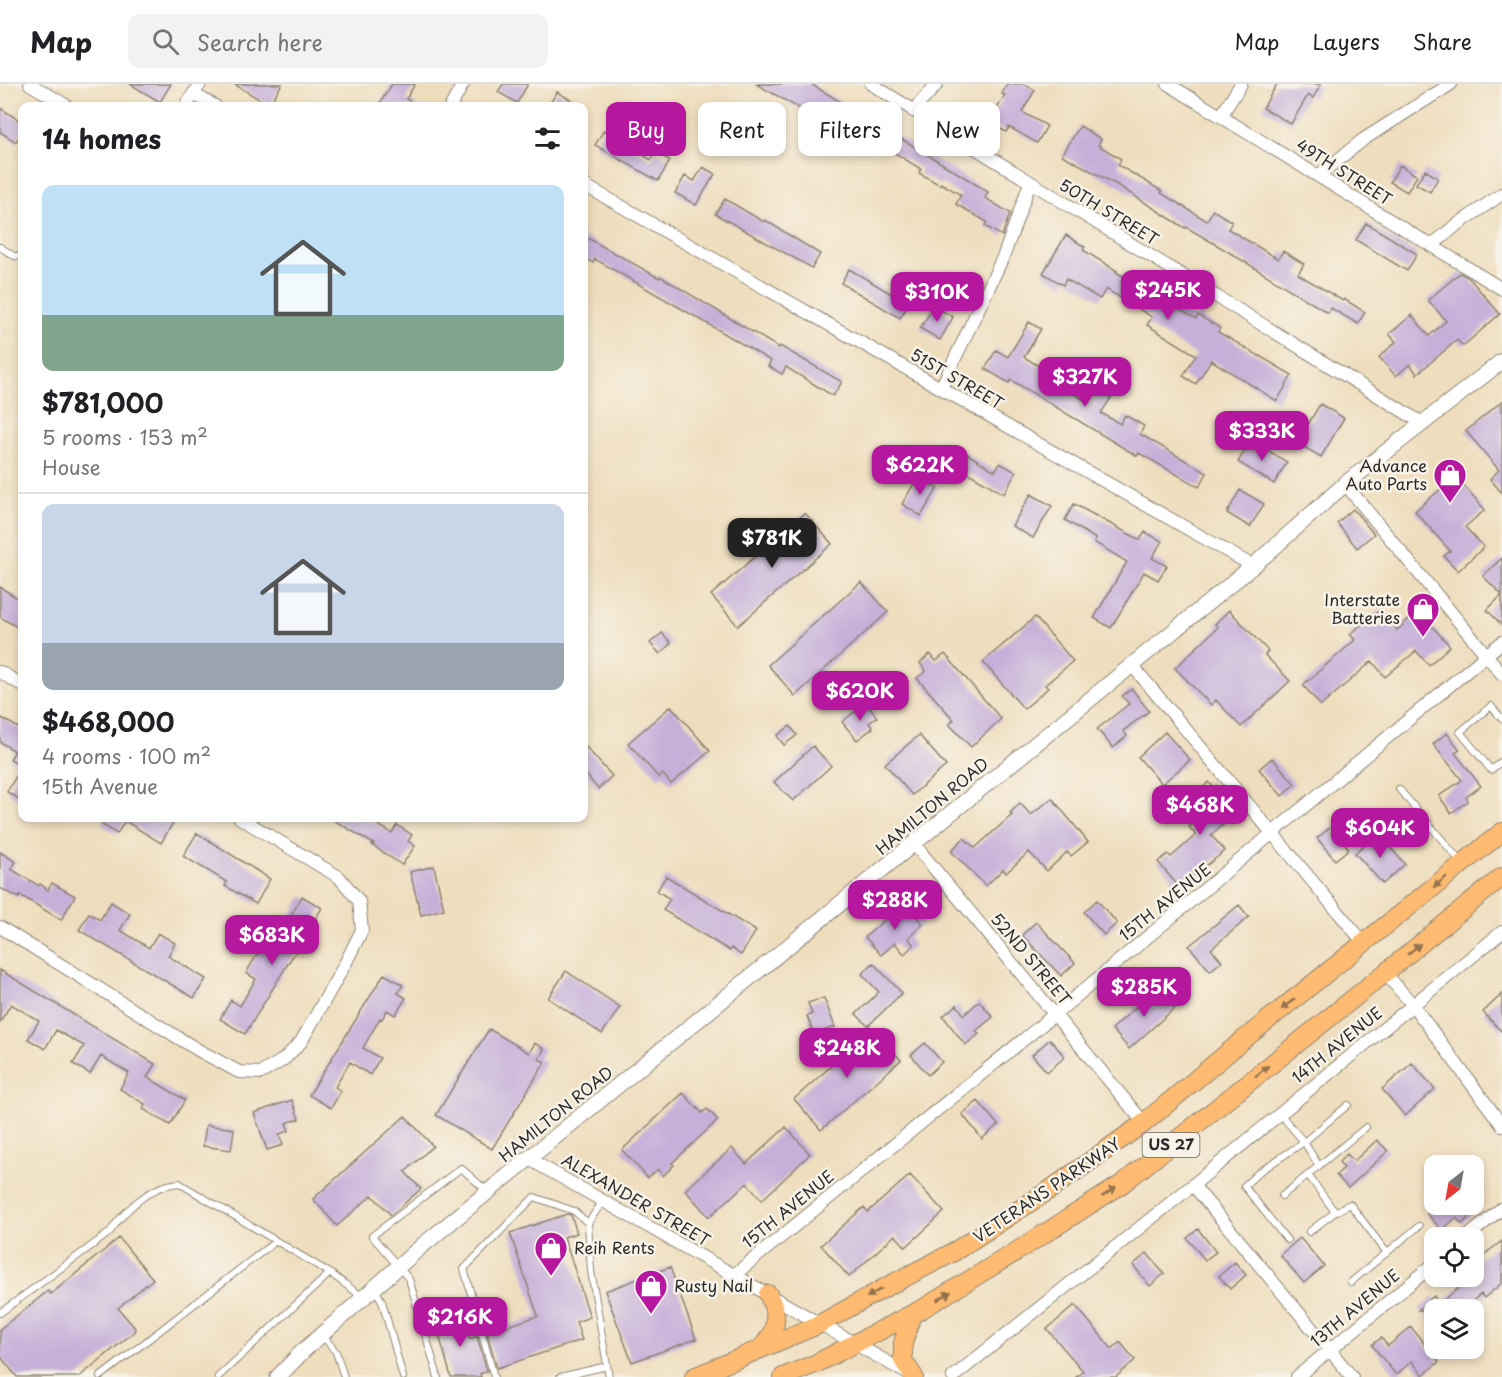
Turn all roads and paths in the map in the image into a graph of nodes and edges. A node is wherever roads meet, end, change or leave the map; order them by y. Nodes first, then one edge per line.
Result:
1 (30, 84) edge
2 (464, 84) edge
3 (871, 84) edge
4 (937, 84) edge
5 (1168, 84) edge
6 (1241, 84) edge
7 (1451, 84) edge
8 (196, 89) edge
9 (60, 102) edge
10 (188, 102) edge
11 (211, 102) edge
12 (453, 102) edge
13 (913, 111) junction
14 (1221, 116) junction
15 (1318, 176) junction
16 (1030, 183) junction
17 (588, 187) edge
18 (1502, 194) edge
19 (1431, 246) junction
20 (0, 247) edge
21 (18, 256) edge
22 (1502, 289) edge
23 (1502, 361) edge
24 (941, 388) junction
25 (1424, 424) junction
26 (1345, 484) junction
27 (1252, 566) junction
28 (1502, 642) edge
29 (1486, 655) junction
30 (1131, 664) junction
31 (0, 672) edge
32 (1502, 674) edge
33 (18, 683) edge
34 (1502, 719) edge
35 (1502, 761) edge
36 (1399, 789) dead end
37 (247, 822) edge
38 (1502, 832) edge
39 (1273, 835) junction
40 (914, 844) junction
41 (1462, 864) junction
42 (1502, 877) edge
43 (0, 927) edge
44 (1502, 932) edge
45 (1364, 943) junction
46 (1385, 974) junction
47 (1413, 1004) junction
48 (1055, 1014) junction
49 (1348, 1105) dead end
50 (1280, 1113) junction
51 (1144, 1123) junction
52 (1502, 1125) edge
53 (1366, 1127) dead end
54 (1304, 1142) junction
55 (529, 1159) junction
56 (1318, 1166) junction
57 (1308, 1175) junction
58 (1193, 1185) junction
59 (488, 1192) junction
60 (1282, 1196) dead end
61 (603, 1201) junction
62 (1502, 1208) edge
63 (1335, 1212) junction
64 (588, 1223) junction
65 (1419, 1226) dead end
66 (1479, 1227) edge
67 (1310, 1232) dead end
68 (1287, 1240) dead end
69 (276, 1241) junction
70 (1387, 1253) junction
71 (399, 1266) junction
72 (1424, 1272) edge
73 (330, 1274) junction
74 (734, 1275) junction
75 (1352, 1282) dead end
76 (369, 1293) junction
77 (768, 1294) junction
78 (0, 1313) edge
79 (912, 1314) junction
80 (820, 1324) junction
81 (322, 1335) junction
82 (856, 1343) junction
83 (761, 1348) junction
84 (1330, 1350) junction
85 (607, 1366) junction
86 (100, 1377) edge
87 (218, 1377) edge
88 (278, 1377) edge
89 (344, 1377) edge
90 (403, 1377) edge
91 (438, 1377) edge
92 (494, 1377) edge
93 (560, 1377) edge
94 (609, 1377) edge
95 (694, 1377) edge
96 (783, 1377) edge
97 (914, 1377) edge
98 (953, 1377) edge
99 (1297, 1377) edge
100 (1352, 1377) edge

1 - 9 street
2 - 12 street
3 - 13 street, 50TH STREET
4 - 13 street
5 - 14 street, 49TH STREET
6 - 14 street
7 - 15 street
8 - 10 street
8 - 11 street
13 - 16 street, 50TH STREET
14 - 15 street, 49TH STREET
15 - 19 street, 49TH STREET
16 - 24 street
16 - 25 street, 50TH STREET
17 - 24 street, 51ST STREET
18 - 19 street
19 - 22 street, 49TH STREET
20 - 21 lane
23 - 25 street, HAMILTON ROAD
24 - 27 street, 51ST STREET
25 - 26 street, HAMILTON ROAD
26 - 27 street, HAMILTON ROAD
26 - 29 street
27 - 30 street, HAMILTON ROAD
28 - 29 street, 15TH AVENUE
29 - 32 street
29 - 39 street, 15TH AVENUE
30 - 39 street
30 - 40 street, HAMILTON ROAD
31 - 33 street
34 - 35 lane
36 - 41 lane
37 - 43 street
38 - 41 main road, VETERANS PARKWAY / US 27
39 - 45 street
39 - 48 street, 15TH AVENUE
40 - 48 street, 52ND STREET
40 - 55 street, HAMILTON ROAD
41 -> 45 main road, VETERANS PARKWAY / US 27
46 -> 42 main road, VETERANS PARKWAY / US 27
44 - 47 street, 14TH AVENUE
45 -> 51 main road, VETERANS PARKWAY / US 27
46 - 47 street
79 -> 46 main road, VETERANS PARKWAY / US 27
47 - 50 street, 14TH AVENUE
47 - 52 street
48 - 51 street, 52ND STREET
48 - 74 street, 15TH AVENUE
49 - 54 lane
50 - 54 lane
50 - 58 street, 14TH AVENUE
51 -> 80 main road, VETERANS PARKWAY / US 27
53 - 56 lane
54 - 56 lane
54 - 68 lane
55 - 59 street, HAMILTON ROAD
55 - 61 street, ALEXANDER STREET
56 - 57 lane
57 - 60 lane
57 - 63 lane
58 - 84 street
58 - 98 street
59 - 71 street, HAMILTON ROAD
59 - 71 lane
61 - 64 lane
61 - 74 street, ALEXANDER STREET
62 - 66 street
63 - 67 lane
63 - 70 lane
64 - 85 lane
64 - 92 lane
65 - 70 lane
69 - 73 lane
69 - 78 lane
69 - 86 lane
70 - 75 lane
71 - 76 street, HAMILTON ROAD
71 - 91 lane
72 - 84 street, 13TH AVENUE
73 - 76 lane
73 - 87 lane
74 - 77 street, ALEXANDER STREET
76 - 81 street, HAMILTON ROAD
76 - 90 lane
77 - 80 street, ALEXANDER STREET
77 - 83 main road
79 - 82 main road, VETERANS PARKWAY / US 27
79 - 97 main road
80 - 82 street, ALEXANDER STREET
80 - 83 main road, VETERANS PARKWAY / US 27
81 - 88 street, HAMILTON ROAD
81 - 89 lane
82 - 96 main road, VETERANS PARKWAY / US 27
82 - 97 street, ALEXANDER STREET
83 - 95 main road, VETERANS PARKWAY / US 27
84 - 99 street, 13TH AVENUE
84 - 100 street
85 - 93 lane
85 - 94 lane

